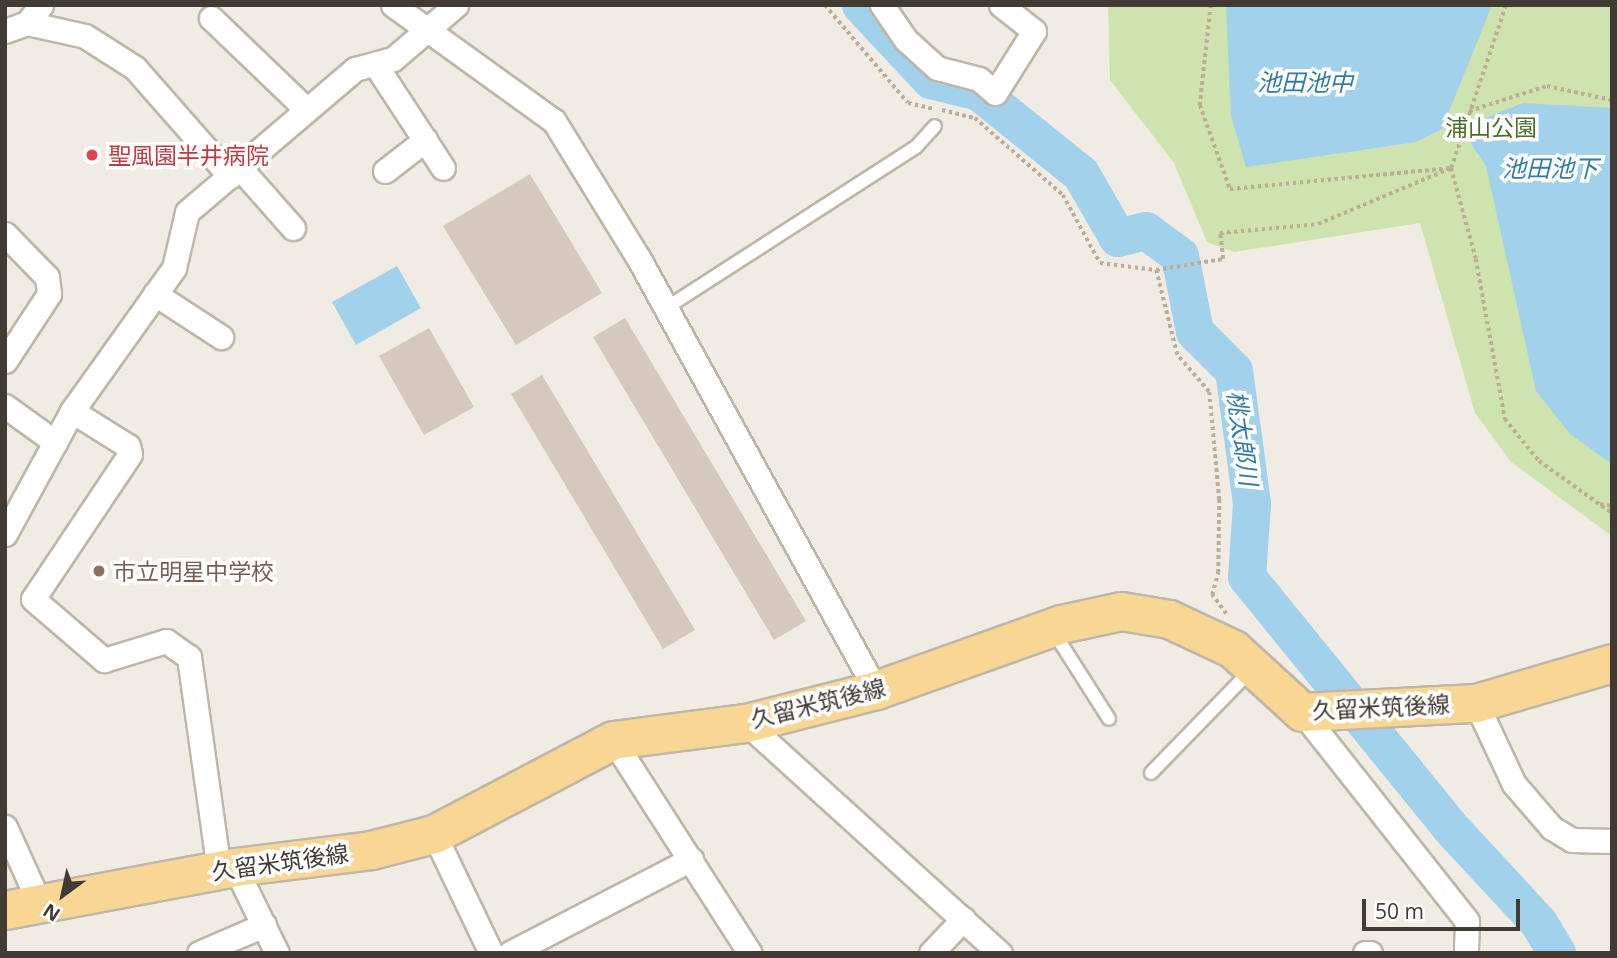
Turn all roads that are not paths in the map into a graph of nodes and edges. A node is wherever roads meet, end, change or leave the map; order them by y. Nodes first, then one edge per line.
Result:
1 (393, 5) edge
2 (456, 5) edge
3 (882, 5) edge
4 (1001, 5) edge
5 (211, 18) dead end
6 (24, 20) edge
7 (430, 31) junction
8 (374, 64) junction
9 (306, 109) junction
10 (935, 126) dead end
11 (425, 140) junction
12 (443, 169) dead end
13 (385, 171) dead end
14 (235, 172) junction
15 (293, 228) dead end
16 (5, 234) edge
17 (155, 294) junction
18 (666, 308) junction
19 (221, 337) dead end
20 (5, 361) edge
21 (5, 406) edge
22 (72, 411) junction
23 (55, 442) junction
24 (5, 534) edge
25 (1051, 628) junction
26 (1612, 663) edge
27 (1254, 668) junction
28 (876, 690) junction
29 (1476, 703) junction
30 (1303, 712) junction
31 (1109, 719) dead end
32 (746, 723) junction
33 (613, 740) junction
34 (1151, 773) dead end
35 (5, 827) edge
36 (434, 834) junction
37 (1612, 841) edge
38 (691, 859) junction
39 (227, 868) junction
40 (22, 907) edge
41 (963, 919) junction
42 (264, 925) junction
43 (199, 953) edge
44 (277, 953) edge
45 (491, 953) edge
46 (510, 953) edge
47 (750, 953) edge
48 (931, 953) edge
49 (1000, 953) edge
50 (1466, 953) edge

1 - 7 street
2 - 7 street
3 - 4 street
5 - 9 street
6 - 14 street
7 - 8 street
7 - 18 street
8 - 9 street
8 - 11 street
9 - 14 street
10 - 18 lane
11 - 12 street
11 - 13 street
14 - 15 street
14 - 17 street
16 - 20 street
17 - 19 street
17 - 22 street
18 - 28 street
21 - 23 street
22 - 23 street
22 - 39 street
23 - 24 street
25 - 27 main road, 久留米筑後線
25 - 28 main road, 久留米筑後線
25 - 31 lane
26 - 29 main road, 久留米筑後線
27 - 30 main road, 久留米筑後線
27 - 34 lane
28 - 32 main road, 久留米筑後線
29 - 30 main road, 久留米筑後線
29 - 37 street
30 - 50 street
32 - 33 main road, 久留米筑後線
32 - 41 street
33 - 36 main road, 久留米筑後線
33 - 38 street
35 - 40 street
36 - 39 main road, 久留米筑後線
36 - 45 street
38 - 46 street
38 - 47 street
39 - 40 main road, 久留米筑後線
39 - 42 street
41 - 48 street
41 - 49 street
42 - 43 street
42 - 44 street

